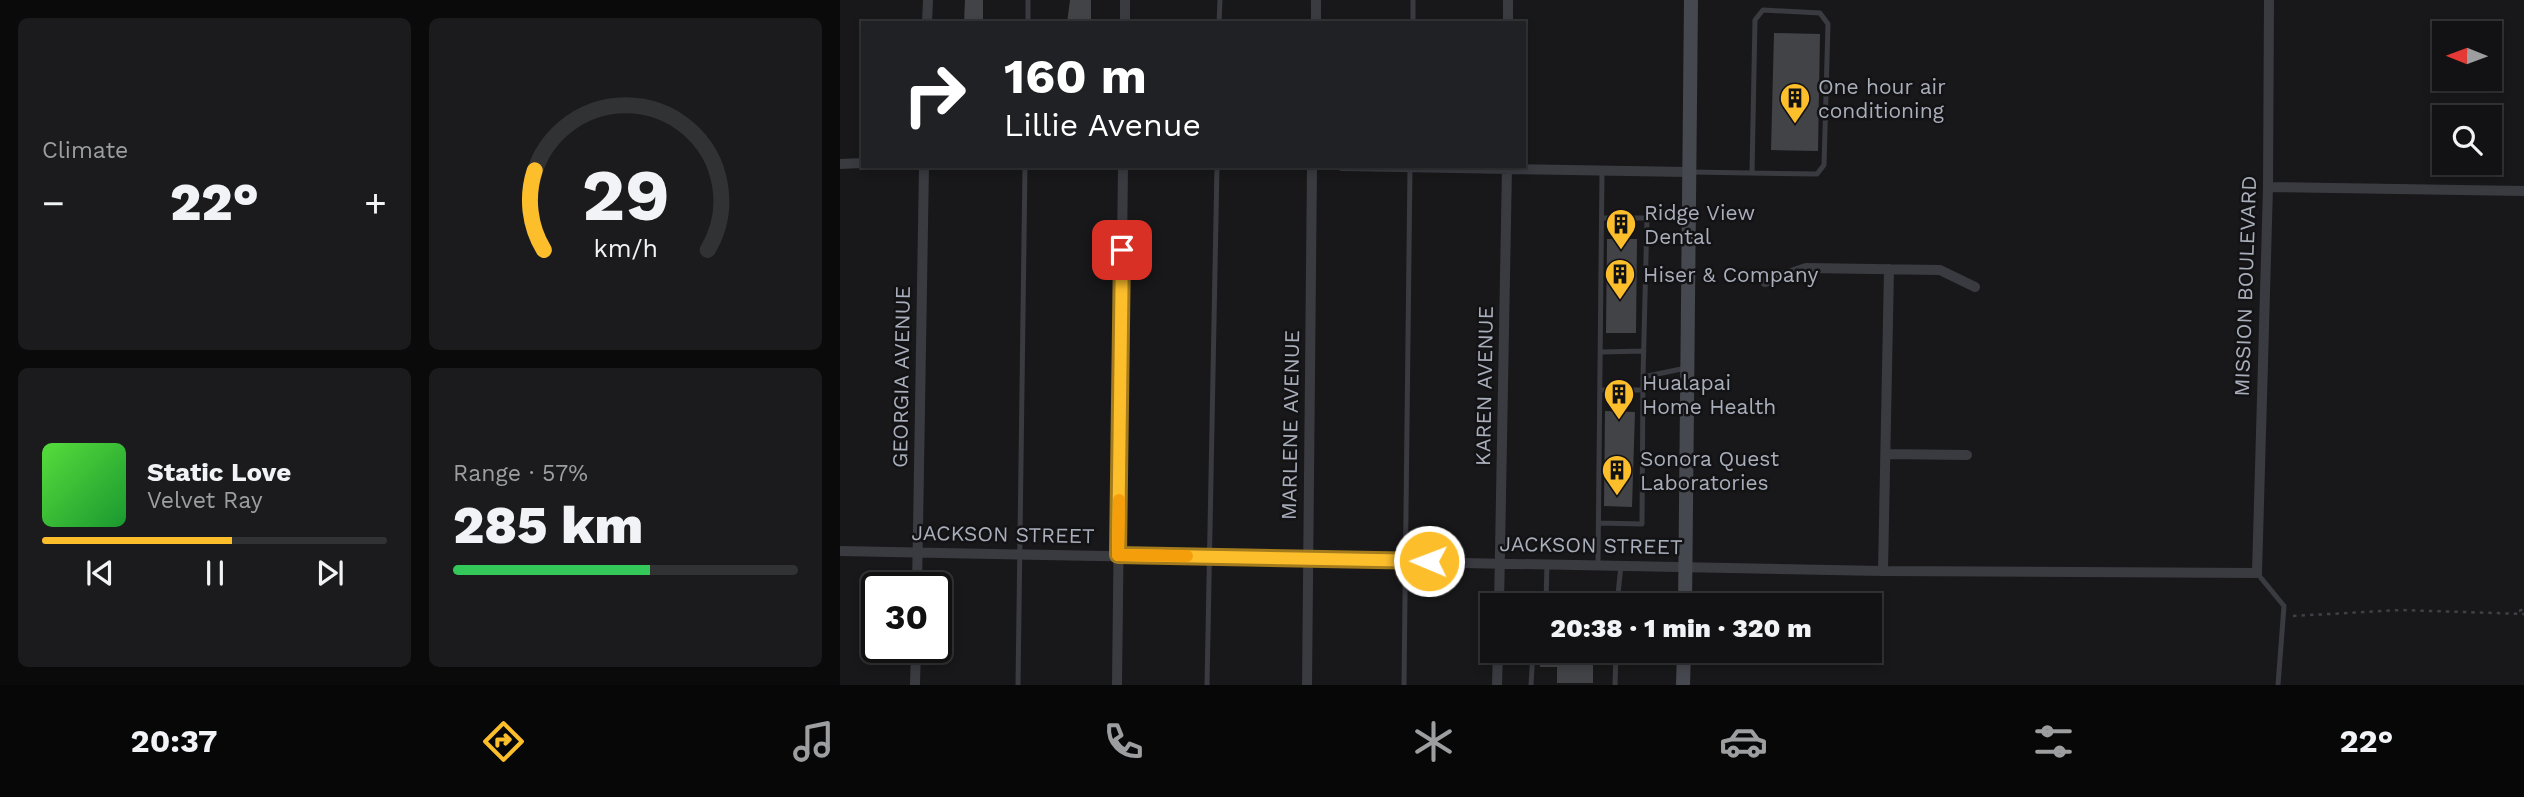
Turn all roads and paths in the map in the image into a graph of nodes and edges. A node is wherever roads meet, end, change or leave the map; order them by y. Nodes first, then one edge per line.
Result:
1 (928, 0) edge
2 (1028, 0) edge
3 (1125, 0) edge
4 (1220, 0) edge
5 (1316, 0) edge
6 (1413, 0) edge
7 (1508, 0) edge
8 (1690, 0) edge
9 (2269, 0) edge
10 (927, 21) edge
11 (1028, 21) edge
12 (1125, 21) edge
13 (1219, 21) edge
14 (1316, 21) edge
15 (1412, 21) edge
16 (1508, 21) edge
17 (861, 163) edge
18 (840, 164) edge
19 (924, 168) edge
20 (1025, 168) edge
21 (1123, 168) edge
22 (1217, 168) edge
23 (1312, 168) edge
24 (1410, 168) edge
25 (1507, 168) edge
26 (1602, 171) junction
27 (1688, 172) junction
28 (1752, 173) junction
29 (2268, 187) junction
30 (2524, 191) edge
31 (1602, 218) junction
32 (1889, 269) junction
33 (1765, 282) dead end
34 (1975, 287) dead end
35 (1644, 351) junction
36 (1601, 352) junction
37 (1686, 368) junction
38 (1643, 377) junction
39 (1600, 390) junction
40 (1643, 390) junction
41 (1886, 454) junction
42 (1967, 455) dead end
43 (1599, 523) junction
44 (840, 551) edge
45 (917, 552) junction
46 (1019, 553) junction
47 (1118, 555) junction
48 (1209, 556) junction
49 (1308, 558) junction
50 (1406, 560) junction
51 (1500, 562) junction
52 (1547, 563) junction
53 (1598, 564) junction
54 (1622, 564) junction
55 (1685, 566) junction
56 (1883, 571) junction
57 (916, 572) edge
58 (2257, 573) junction
59 (1499, 593) edge
60 (1546, 593) edge
61 (1618, 593) edge
62 (1685, 593) edge
63 (2519, 611) dead end
64 (2524, 611) edge
65 (2283, 618) junction
66 (916, 663) edge
67 (1498, 663) edge
68 (1532, 663) edge
69 (1616, 663) edge
70 (1684, 663) edge
71 (915, 685) edge
72 (1018, 685) edge
73 (1116, 685) edge
74 (1207, 685) edge
75 (1307, 685) edge
76 (1404, 685) edge
77 (1497, 685) edge
78 (1531, 685) edge
79 (1615, 685) edge
80 (1684, 685) edge
81 (2277, 685) edge

1 - 10 street
2 - 11 lane
3 - 12 street
4 - 13 lane
5 - 14 street
6 - 15 lane
7 - 16 street
8 - 27 main road
9 - 29 street, MISSION BOULEVARD
17 - 18 street
19 - 45 street, GEORGIA AVENUE
20 - 46 lane
21 - 47 street
22 - 48 lane
23 - 49 street, MARLENE AVENUE
24 - 50 lane
25 - 26 street
25 - 51 street, KAREN AVENUE
26 - 27 street
26 - 31 lane
27 - 28 lane
27 - 37 main road
28 - 28 lane
29 - 30 street
29 - 58 street, MISSION BOULEVARD
31 - 35 lane
31 - 36 lane
32 - 33 street
32 - 34 street
32 - 41 street
35 - 36 lane
35 - 38 lane
36 - 39 lane
37 - 38 lane
37 - 55 main road
38 - 40 lane
39 - 40 lane
39 - 43 lane
40 - 43 lane
41 - 42 street
41 - 56 street
43 - 53 lane
44 - 45 street, JACKSON STREET
45 - 46 street, JACKSON STREET
45 - 57 street, GEORGIA AVENUE
46 - 47 street, JACKSON STREET
46 - 72 lane
47 - 48 street, JACKSON STREET
47 - 73 street
48 - 49 street, JACKSON STREET
48 - 74 lane
49 - 50 street, JACKSON STREET
49 - 75 street, MARLENE AVENUE
50 - 51 street, JACKSON STREET
50 - 76 lane
51 - 52 street, JACKSON STREET
51 - 59 street, KAREN AVENUE
52 - 53 street, JACKSON STREET
52 - 60 lane
53 - 54 street, JACKSON STREET
54 - 55 street, JACKSON STREET
54 - 61 lane
55 - 56 street, JACKSON STREET
55 - 62 main road
56 - 58 street, JACKSON STREET
58 - 65 lane
63 - 64 path
64 - 65 path
65 - 81 lane
66 - 71 street
67 - 77 street
68 - 78 lane
69 - 79 lane
70 - 80 main road

